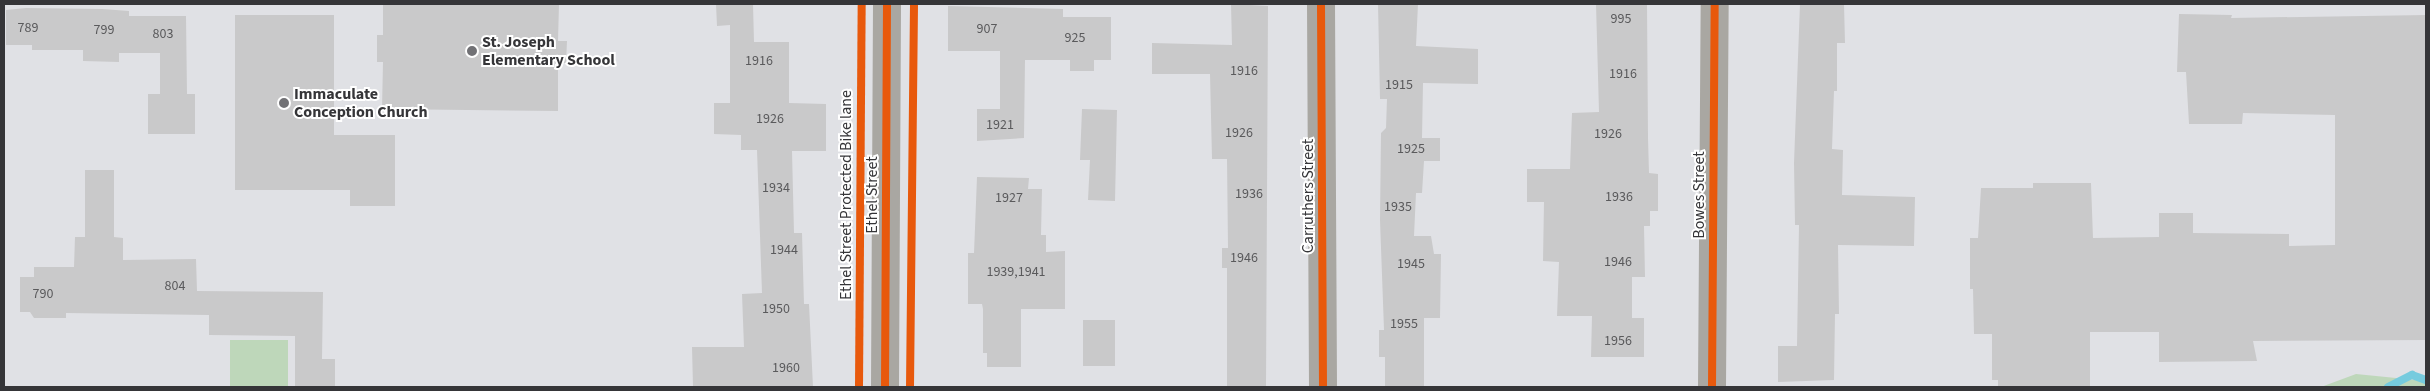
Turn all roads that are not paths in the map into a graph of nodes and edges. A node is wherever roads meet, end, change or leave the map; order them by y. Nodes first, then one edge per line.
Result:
1 (887, 4) edge
2 (1321, 4) edge
3 (1715, 4) edge
4 (885, 387) edge
5 (1323, 387) edge
6 (1712, 387) edge

1 - 4 street, Ethel Street
2 - 5 street, Carruthers Street
3 - 6 street, Bowes Street

